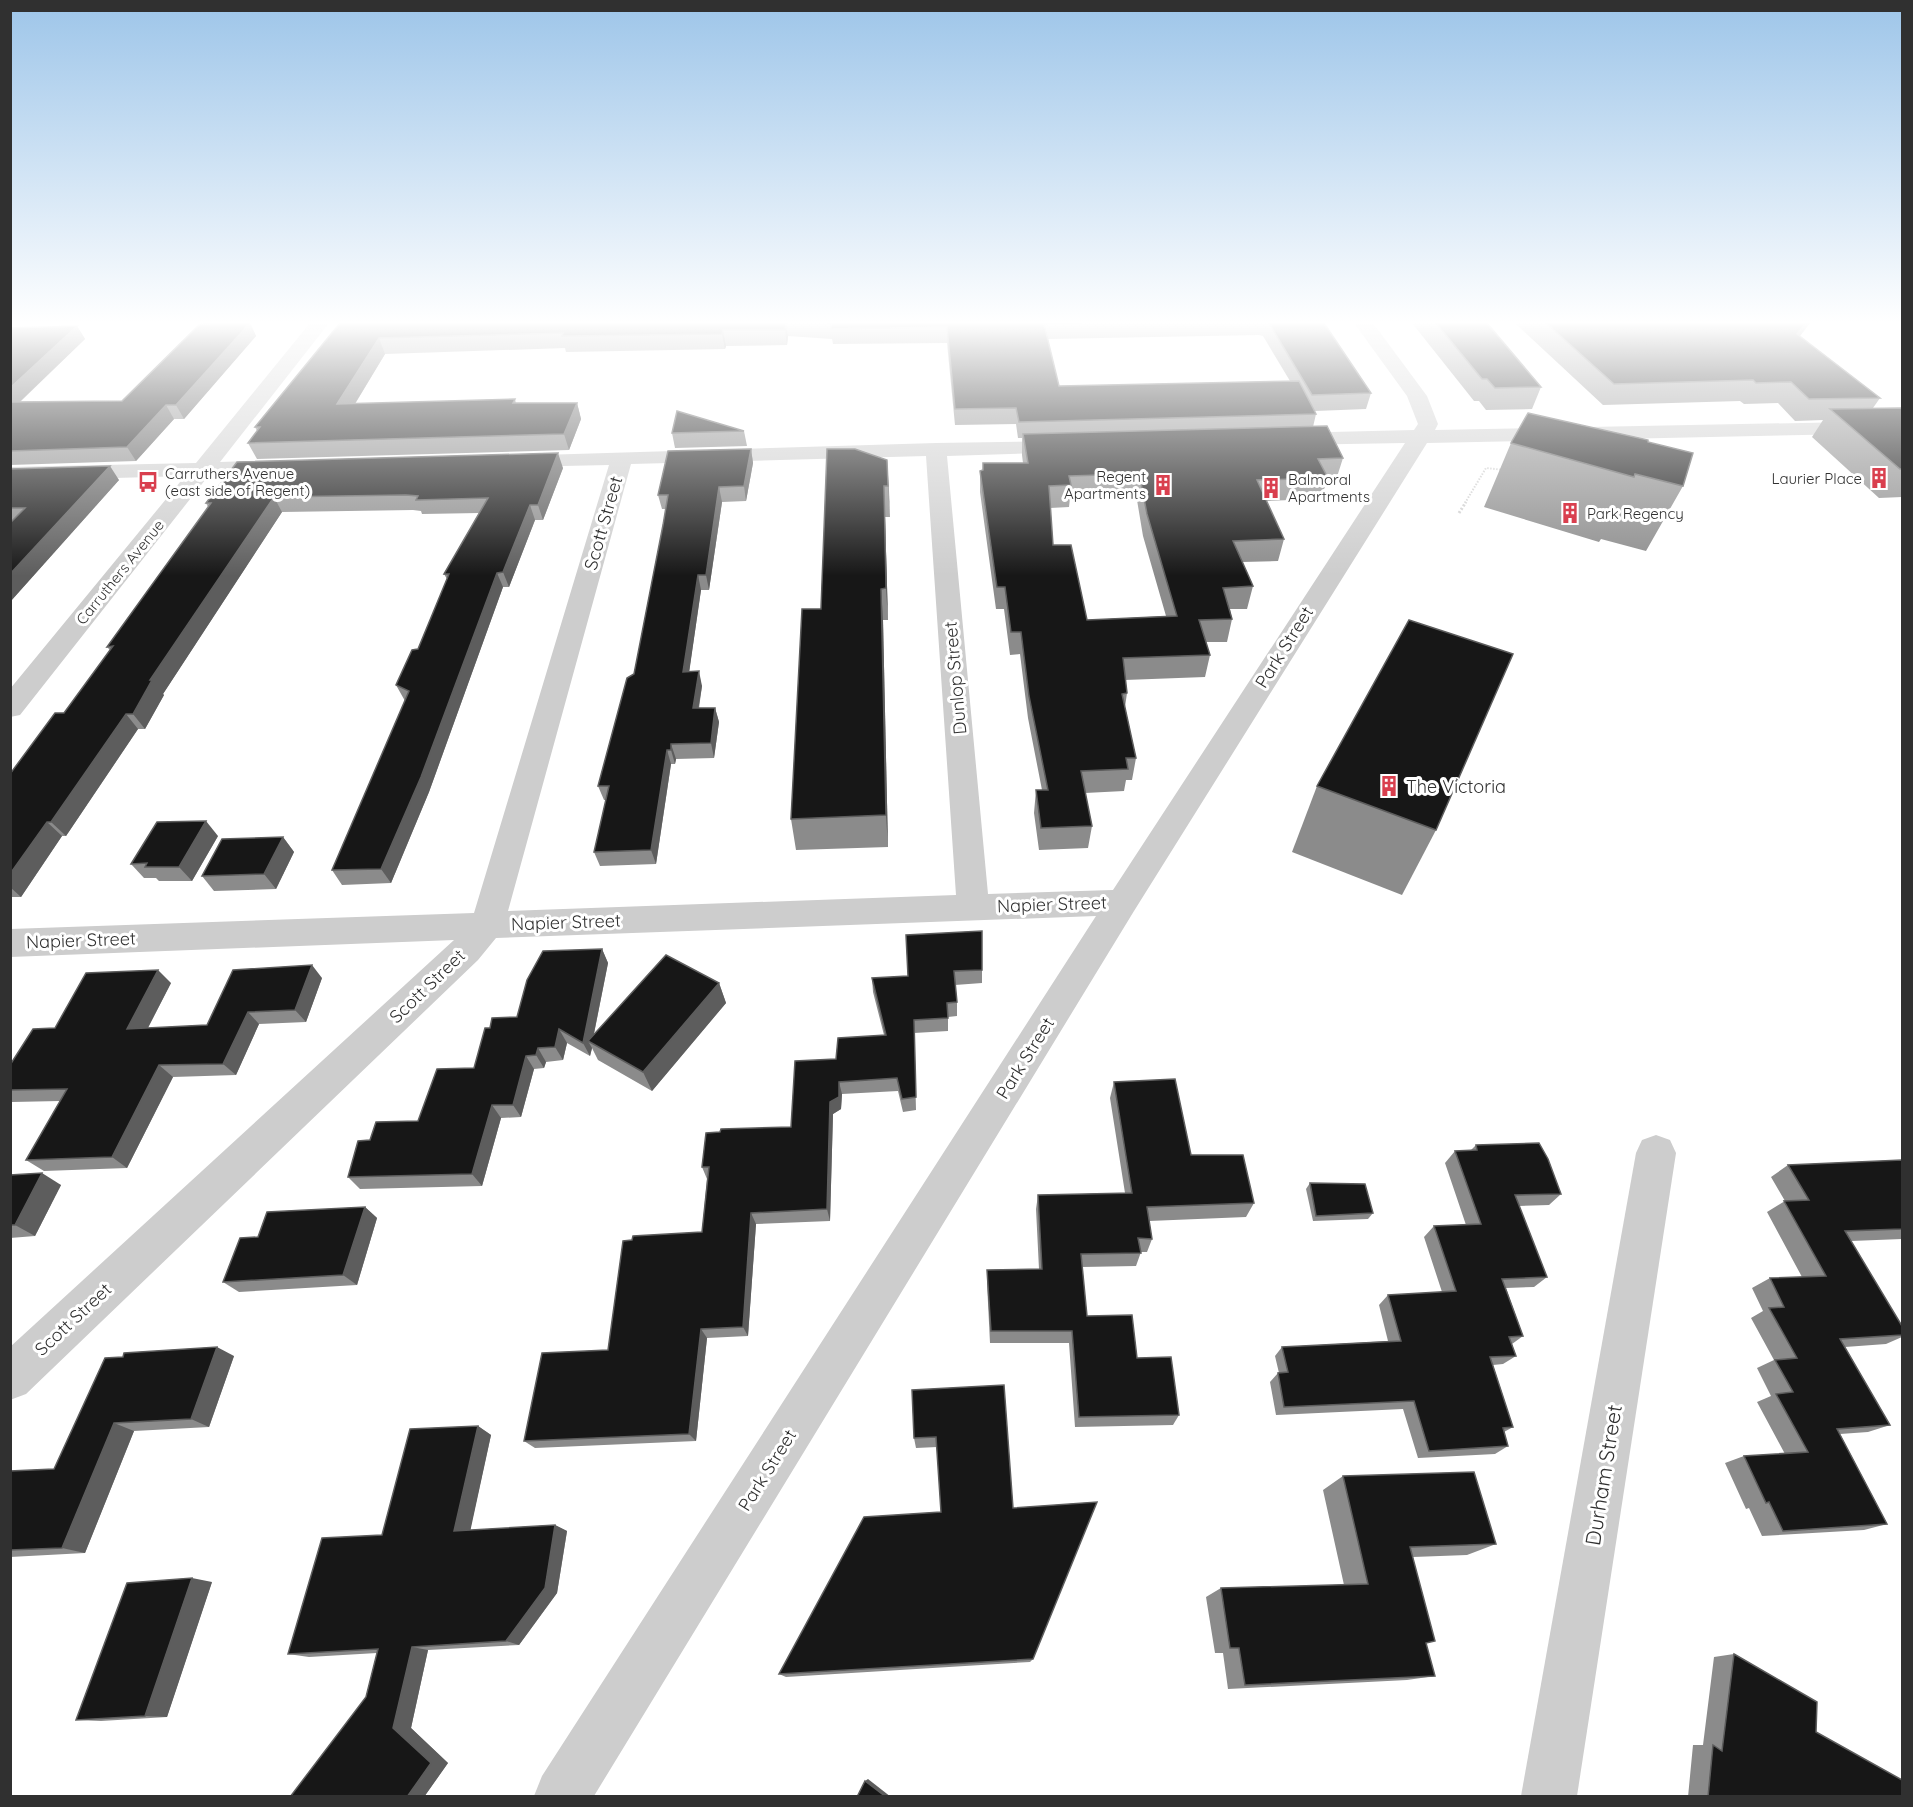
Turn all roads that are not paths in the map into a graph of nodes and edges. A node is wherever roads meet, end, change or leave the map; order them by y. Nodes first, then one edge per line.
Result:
1 (252, 407) edge
2 (1421, 407) edge
3 (1902, 427) edge
4 (1421, 436) junction
5 (1264, 440) edge
6 (1087, 445) edge
7 (936, 449) junction
8 (622, 458) junction
9 (497, 461) edge
10 (299, 466) edge
11 (203, 469) junction
12 (10, 474) edge
13 (10, 708) edge
14 (1122, 902) junction
15 (973, 907) junction
16 (487, 925) junction
17 (10, 943) edge
18 (1656, 1153) dead end
19 (10, 1378) edge
20 (562, 1797) edge
21 (1549, 1797) edge

1 - 11 street, Carruthers Avenue
2 - 4 street
3 - 4 street
4 - 5 street
4 - 14 street, Park Street
6 - 7 street
7 - 8 street
7 - 15 street, Dunlop Street
8 - 9 street
8 - 16 street, Scott Street
10 - 11 street
11 - 12 street
11 - 13 street, Carruthers Avenue
14 - 15 street, Napier Street
14 - 20 street, Park Street
15 - 16 street, Napier Street
16 - 17 street, Napier Street
16 - 19 street, Scott Street
18 - 21 street, Durham Street

